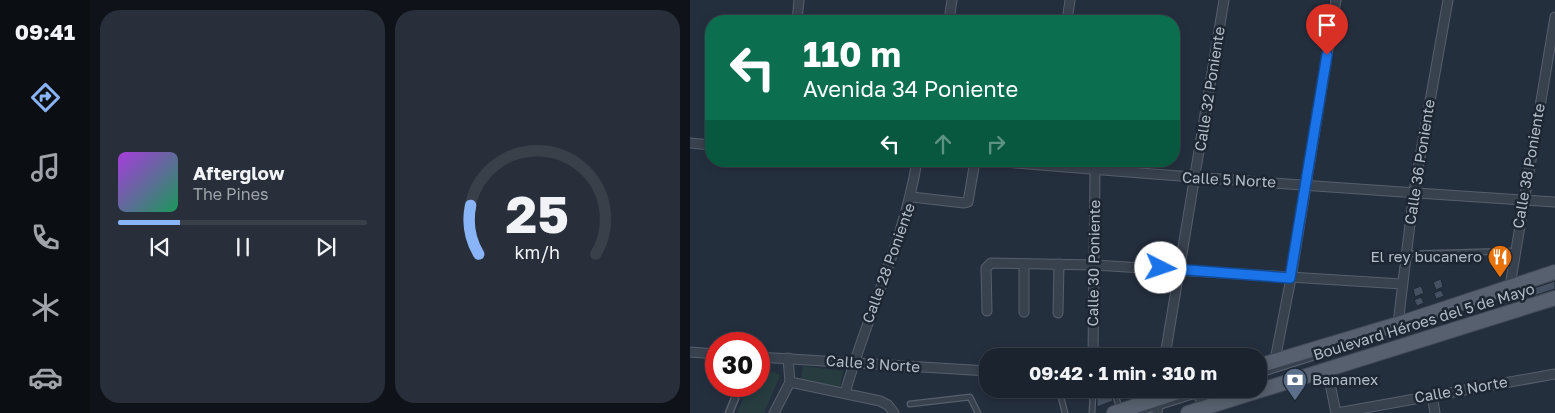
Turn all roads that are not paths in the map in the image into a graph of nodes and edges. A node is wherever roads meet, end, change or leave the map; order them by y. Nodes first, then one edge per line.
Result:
1 (799, 0) edge
2 (952, 0) edge
3 (1070, 0) edge
4 (1224, 0) edge
5 (1336, 0) edge
6 (1448, 0) edge
7 (798, 15) edge
8 (949, 15) edge
9 (1068, 15) edge
10 (1555, 17) edge
11 (690, 143) edge
12 (705, 144) edge
13 (917, 167) edge
14 (974, 167) edge
15 (1068, 167) edge
16 (1095, 171) junction
17 (1196, 179) junction
18 (1305, 184) junction
19 (1414, 191) junction
20 (912, 197) junction
21 (1524, 200) junction
22 (1555, 202) edge
23 (1514, 251) junction
24 (1406, 254) junction
25 (1024, 264) junction
26 (1059, 264) junction
27 (1094, 265) junction
28 (1178, 269) junction
29 (1555, 272) edge
30 (1290, 278) junction
31 (1555, 278) edge
32 (1402, 284) junction
33 (1510, 286) junction
34 (1555, 298) edge
35 (1518, 303) dead end
36 (987, 311) dead end
37 (1024, 312) dead end
38 (1058, 312) dead end
39 (1398, 324) junction
40 (1093, 348) edge
41 (1166, 348) edge
42 (690, 352) edge
43 (705, 353) edge
44 (770, 357) edge
45 (788, 358) junction
46 (1275, 360) junction
47 (854, 363) junction
48 (1267, 363) edge
49 (1327, 369) junction
50 (979, 370) edge
51 (1267, 372) edge
52 (1555, 374) edge
53 (790, 382) junction
54 (1267, 385) edge
55 (846, 393) junction
56 (1432, 395) junction
57 (736, 397) edge
58 (1061, 398) edge
59 (1197, 398) edge
60 (1233, 398) edge
61 (1159, 401) edge
62 (910, 404) dead end
63 (1206, 409) edge
64 (1117, 412) edge
65 (729, 413) edge
66 (774, 413) edge
67 (894, 413) edge
68 (978, 413) edge
69 (1065, 413) edge
70 (1092, 413) edge
71 (1139, 413) edge
72 (1180, 413) edge
73 (1188, 413) edge
74 (1337, 413) edge
75 (1435, 413) edge

1 - 7 street
2 - 8 street
3 - 9 street
4 - 17 street, Calle 32 Poniente
5 - 18 street
6 - 19 street, Calle 36 Poniente
10 - 21 street, Calle 38 Poniente
11 - 12 street
13 - 20 street
14 - 20 street, Calle 28 Poniente
15 - 16 street, Calle 5 Norte
16 - 17 street, Calle 5 Norte
16 - 27 street, Calle 30 Poniente
17 - 18 street, Calle 5 Norte
17 - 28 street, Calle 32 Poniente
18 - 19 street, Calle 5 Norte
18 - 30 street
19 - 21 street, Calle 5 Norte
19 - 24 street, Calle 36 Poniente
20 - 47 street, Calle 28 Poniente
21 - 22 street, Calle 5 Norte
21 - 23 street, Calle 38 Poniente
23 - 24 lane
23 - 33 street, Calle 38 Poniente
24 - 32 street, Calle 36 Poniente
25 - 26 street
25 - 36 street
25 - 37 street
26 - 27 street
26 - 38 street
27 - 28 street
27 - 40 street, Calle 30 Poniente
28 - 30 street
28 - 41 street, Calle 32 Poniente
29 - 33 main road, Boulevard Héroes del 5 de Mayo
30 - 32 street
30 - 46 street
31 - 51 lane
32 - 39 street, Calle 36 Poniente
33 - 39 main road, Boulevard Héroes del 5 de Mayo
34 - 49 main road, Boulevard Héroes del 5 de Mayo
35 - 54 lane
39 - 46 main road, Boulevard Héroes del 5 de Mayo
42 - 43 street
44 - 45 street, Calle 3 Norte
45 - 47 street, Calle 3 Norte
45 - 53 street
46 - 48 main road, Boulevard Héroes del 5 de Mayo
47 - 50 street, Calle 3 Norte
47 - 55 street, Calle 28 Poniente
49 - 63 main road, Boulevard Héroes del 5 de Mayo
49 - 74 street
52 - 56 street, Calle 3 Norte
53 - 55 street, Calle 3 Norte
53 - 66 street
55 - 67 street, Calle 3 Norte
56 - 74 street, Calle 3 Norte
56 - 75 street
57 - 65 street
58 - 69 lane
59 - 63 street
60 - 63 lane
61 - 64 main road
61 - 71 lane
62 - 68 lane
63 - 72 lane
63 - 73 main road, Boulevard Héroes del 5 de Mayo
64 - 70 lane

